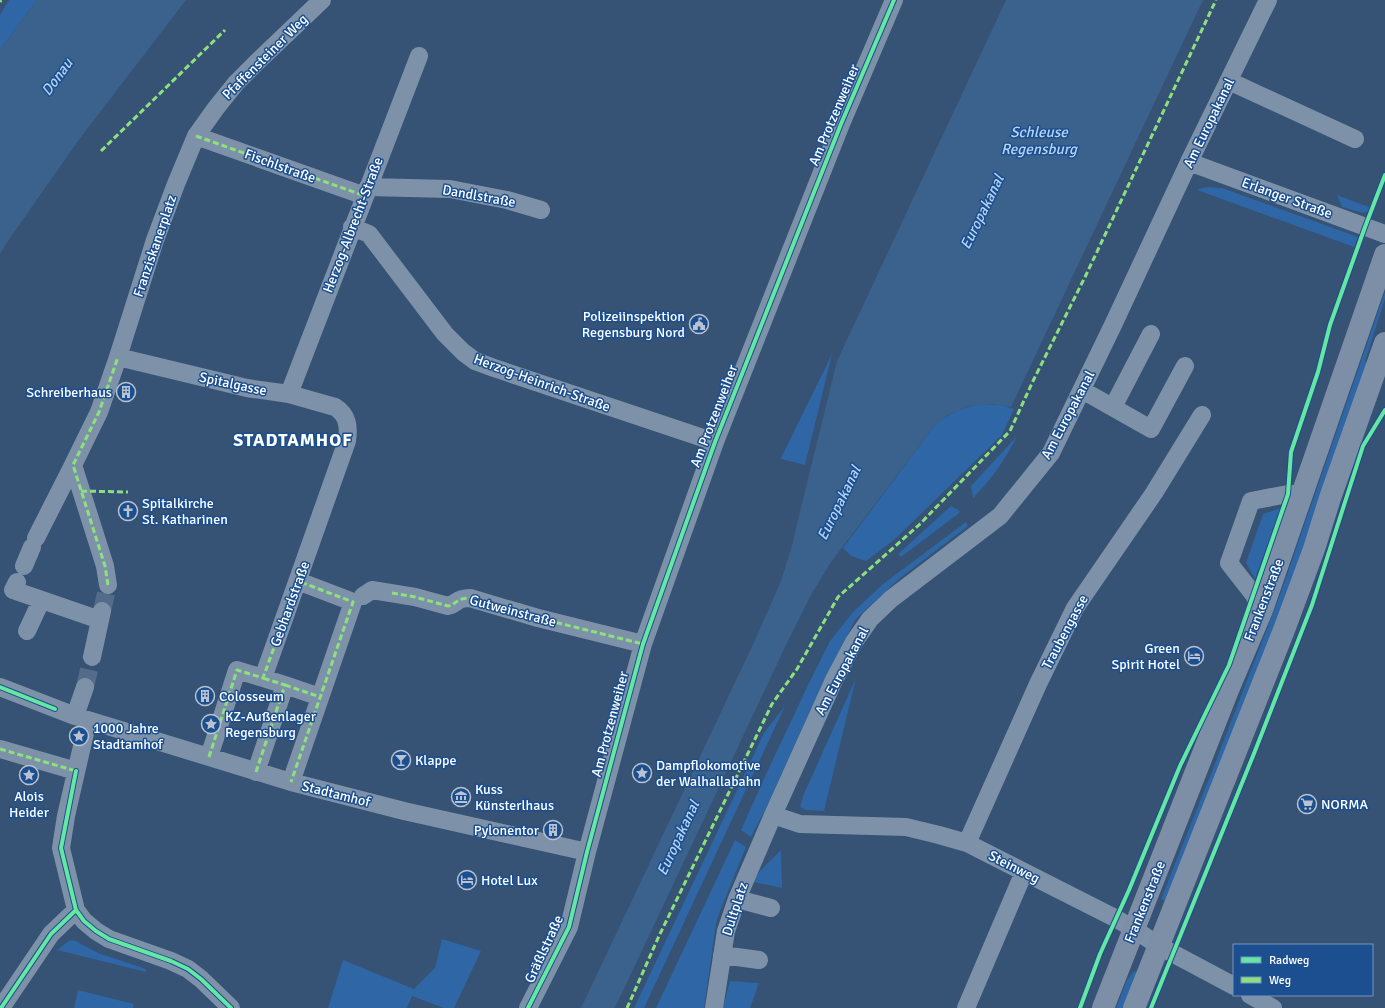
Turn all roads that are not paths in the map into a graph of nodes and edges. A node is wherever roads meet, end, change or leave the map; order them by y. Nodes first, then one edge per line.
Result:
1 (322, 0) edge
2 (894, 0) edge
3 (1268, 0) edge
4 (419, 56) dead end
5 (1229, 80) junction
6 (196, 136) junction
7 (1355, 139) dead end
8 (1189, 162) junction
9 (366, 192) junction
10 (541, 210) dead end
11 (352, 227) junction
12 (1385, 234) edge
13 (1385, 255) edge
14 (1151, 334) dead end
15 (1385, 343) edge
16 (118, 357) junction
17 (1184, 366) dead end
18 (1082, 390) junction
19 (289, 394) junction
20 (1113, 407) junction
21 (1202, 415) dead end
22 (345, 416) joint
23 (715, 442) junction
24 (73, 465) junction
25 (1302, 494) junction
26 (298, 582) junction
27 (108, 585) tunnel mouth
28 (357, 600) junction
29 (41, 601) junction
30 (1262, 610) junction
31 (27, 631) dead end
32 (643, 644) junction
33 (92, 657) tunnel mouth
34 (263, 678) junction
35 (285, 685) junction
36 (0, 687) edge
37 (85, 687) tunnel mouth
38 (320, 697) junction
39 (82, 718) junction
40 (0, 749) edge
41 (209, 757) junction
42 (76, 771) junction
43 (256, 772) junction
44 (291, 782) junction
45 (773, 815) junction
46 (967, 843) junction
47 (588, 852) junction
48 (1024, 872) junction
49 (737, 899) junction
50 (771, 908) dead end
51 (76, 910) junction
52 (1134, 929) junction
53 (1159, 946) junction
54 (722, 955) junction
55 (759, 960) dead end
56 (1233, 985) edge
57 (1252, 996) edge
58 (1, 1008) edge
59 (231, 1008) edge
60 (528, 1008) edge
61 (714, 1008) edge
62 (966, 1008) edge
63 (1103, 1008) edge
64 (1134, 1008) edge
65 (1273, 1008) edge

1 - 6 street, Pfaffensteiner Weg
2 - 23 street, Am Protzenweiher
3 - 5 street, Am Europakanal
4 - 9 street, Herzog-Albrecht-Straße
5 - 7 street
5 - 8 street, Am Europakanal
6 - 9 street, Fischlstraße
6 - 16 street, Franziskanerplatz
8 - 12 street, Erlanger Straße
8 - 18 street, Am Europakanal
9 - 10 street, Dandlstraße
9 - 11 street, Herzog-Albrecht-Straße
11 - 19 street, Herzog-Albrecht-Straße
11 - 23 street, Herzog-Heinrich-Straße
13 - 25 main road, Frankenstraße
14 - 20 street
15 - 53 main road, Frankenstraße
16 - 19 street, Spitalgasse
16 - 24 street, Franziskanerplatz
17 - 20 street
18 - 20 street
18 - 45 street, Am Europakanal
19 - 22 street, Spitalgasse
21 - 46 street, Traubengasse
22 - 26 street, Gebhardstraße
23 - 32 street, Am Protzenweiher
24 - 27 street
24 - 29 street, Franziskanerplatz
25 - 30 main road, Frankenstraße
25 - 30 street
26 - 28 street
26 - 34 street, Gebhardstraße
28 - 32 street, Gutweinstraße
28 - 38 street
29 - 31 street
29 - 33 street
30 - 52 main road, Frankenstraße
32 - 47 street, Am Protzenweiher
34 - 35 street
34 - 41 street
35 - 38 street
35 - 43 street
36 - 39 street, Stadtamhof
37 - 39 street
38 - 44 street
39 - 41 street, Stadtamhof
39 - 42 street
40 - 42 street
41 - 43 street, Stadtamhof
42 - 51 street
43 - 44 street, Stadtamhof
44 - 47 street, Stadtamhof
45 - 46 street, Steinweg
45 - 49 street, Dultplatz
46 - 48 street, Steinweg
47 - 60 street, Gräßlstraße
48 - 52 street, Steinweg
48 - 62 street
49 - 50 street
49 - 54 street, Dultplatz
51 - 58 street
51 - 59 street
52 - 53 street, Steinweg
52 - 63 main road, Frankenstraße
53 - 56 street, Steinweg
53 - 64 main road, Frankenstraße
54 - 55 street
54 - 61 street, Dultplatz
57 - 65 street

